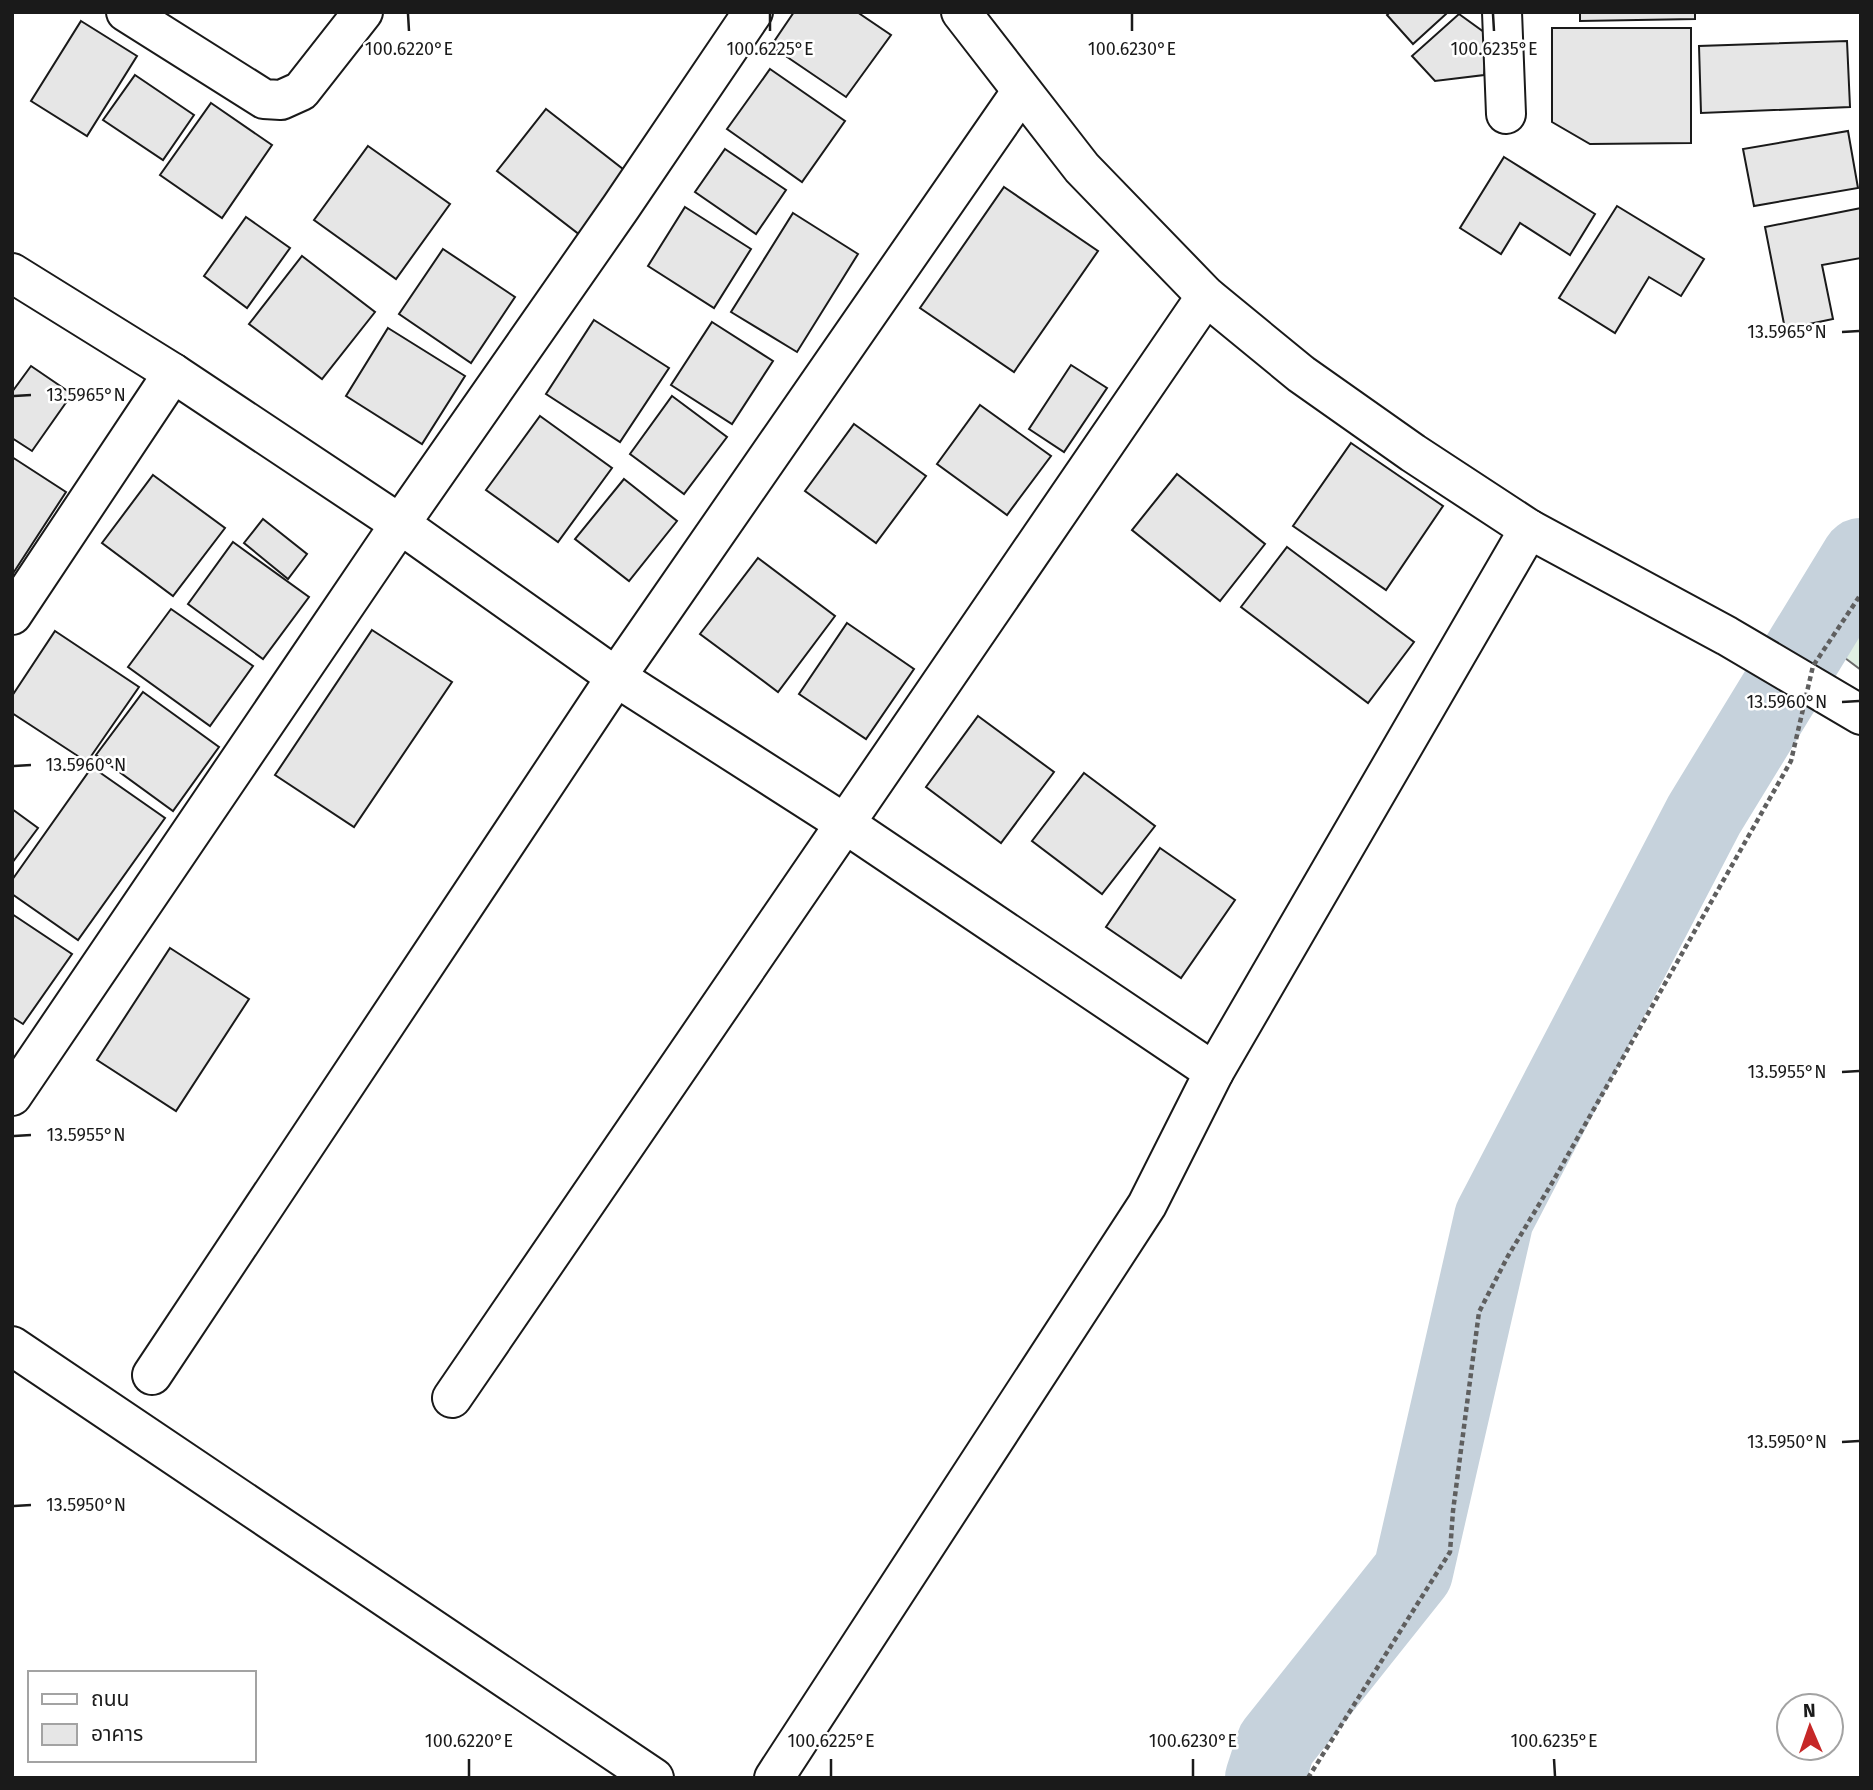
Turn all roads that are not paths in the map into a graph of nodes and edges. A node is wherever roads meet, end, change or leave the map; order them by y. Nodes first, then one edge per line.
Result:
1 (126, 12) edge
2 (363, 12) edge
3 (753, 12) edge
4 (961, 12) edge
5 (1502, 12) edge
6 (1021, 92) junction
7 (1506, 114) dead end
8 (12, 273) edge
9 (1206, 296) junction
10 (173, 373) junction
11 (400, 524) junction
12 (1530, 528) junction
13 (12, 615) edge
14 (616, 677) junction
15 (1861, 715) edge
16 (844, 823) junction
17 (1214, 1072) junction
18 (12, 1096) edge
19 (12, 1346) edge
20 (152, 1375) dead end
21 (452, 1398) dead end
22 (654, 1778) edge
23 (774, 1778) edge

1 - 2 street
3 - 11 street
4 - 6 street
5 - 7 street
6 - 9 street
6 - 14 street
8 - 10 street
9 - 12 street
9 - 16 street
10 - 11 street
10 - 13 street
11 - 14 street
11 - 18 street
12 - 15 street
12 - 17 street
14 - 16 street
14 - 20 street
16 - 17 street
16 - 21 street
17 - 23 street
19 - 22 street

